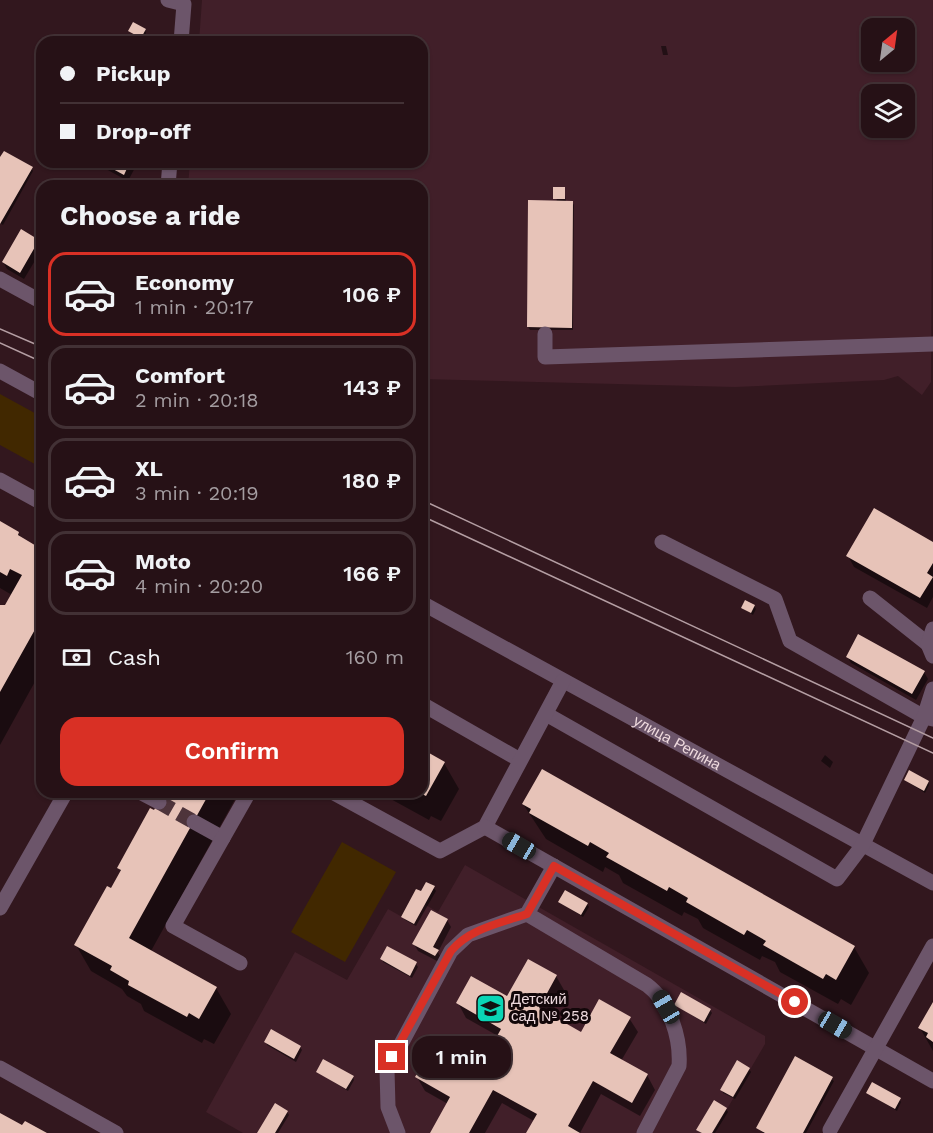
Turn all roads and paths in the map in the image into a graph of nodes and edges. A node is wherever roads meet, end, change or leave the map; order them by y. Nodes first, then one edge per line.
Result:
1 (168, 0) edge
2 (184, 2) edge
3 (181, 36) edge
4 (0, 279) edge
5 (36, 299) edge
6 (545, 333) dead end
7 (933, 344) edge
8 (0, 371) edge
9 (36, 391) edge
10 (0, 480) edge
11 (36, 500) edge
12 (662, 542) dead end
13 (870, 598) dead end
14 (428, 606) edge
15 (933, 629) edge
16 (930, 650) edge
17 (563, 681) junction
18 (933, 689) edge
19 (428, 708) edge
20 (546, 714) junction
21 (928, 718) edge
22 (520, 760) junction
23 (63, 798) edge
24 (151, 798) edge
25 (246, 798) edge
26 (343, 798) edge
27 (159, 802) tunnel mouth
28 (194, 822) tunnel mouth
29 (486, 827) junction
30 (223, 838) junction
31 (862, 846) junction
32 (554, 866) junction
33 (933, 883) edge
34 (0, 908) edge
35 (527, 914) junction
36 (933, 946) edge
37 (240, 963) dead end
38 (875, 1048) junction
39 (0, 1068) edge
40 (933, 1080) edge
41 (830, 1130) dead end
42 (116, 1133) edge
43 (398, 1133) edge
44 (644, 1133) edge

1 - 2 street
2 - 3 street
4 - 5 street
6 - 7 street
8 - 9 street
10 - 11 street
12 - 21 street
13 - 16 street
14 - 17 street, улица Репина
15 - 16 street
17 - 20 street
17 - 31 street, улица Репина
18 - 21 street
19 - 22 street
20 - 22 street
20 - 31 street
21 - 31 street
22 - 29 street
23 - 34 street
24 - 27 street
25 - 30 street
26 - 29 street
28 - 30 street
29 - 32 street
30 - 37 street
31 - 33 street, улица Репина
32 - 35 street
32 - 38 street
35 - 43 street
35 - 44 street
36 - 38 street
38 - 40 street
38 - 41 street
39 - 42 street

